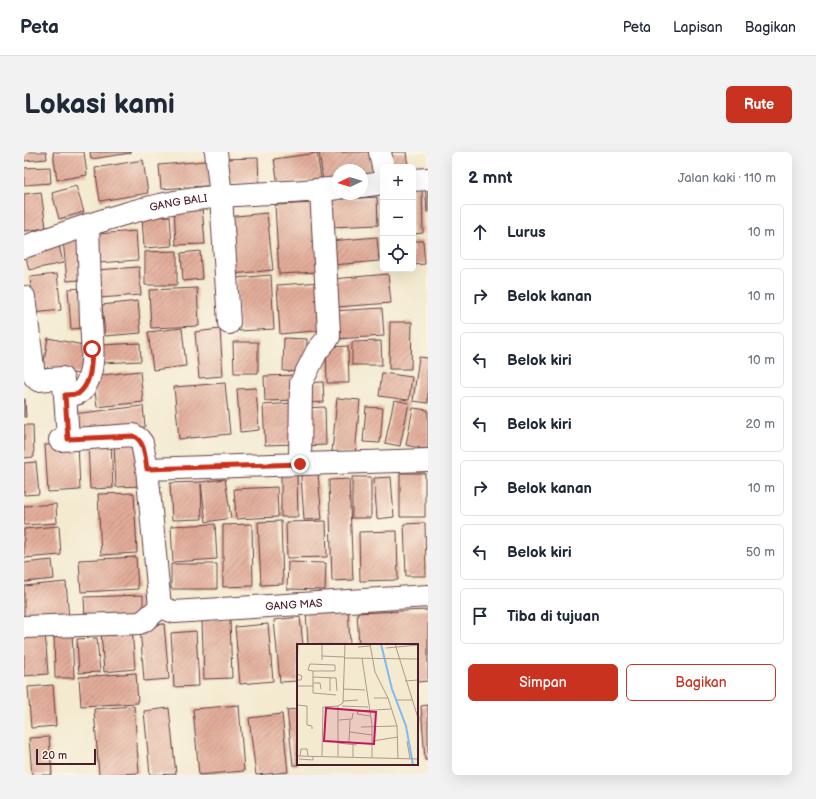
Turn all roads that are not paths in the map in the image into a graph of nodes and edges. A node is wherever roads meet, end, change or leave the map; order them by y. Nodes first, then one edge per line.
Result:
1 (216, 152) edge
2 (380, 152) edge
3 (382, 164) edge
4 (428, 179) edge
5 (416, 180) edge
6 (380, 183) edge
7 (368, 185) edge
8 (329, 190) edge
9 (221, 196) junction
10 (88, 226) junction
11 (24, 247) edge
12 (24, 297) edge
13 (229, 323) dead end
14 (65, 395) junction
15 (428, 460) edge
16 (300, 464) junction
17 (147, 469) junction
18 (428, 596) edge
19 (160, 607) junction
20 (24, 627) edge

1 - 9 street
2 - 3 street
4 - 5 street
6 - 7 street
8 - 9 street, GANG BALI
8 - 16 street
9 - 10 street, GANG BALI
9 - 13 street
10 - 11 street, GANG BALI
10 - 14 street
12 - 14 street
14 - 17 street
15 - 16 street
16 - 17 street
17 - 19 street
18 - 19 street, GANG MAS
19 - 20 street

